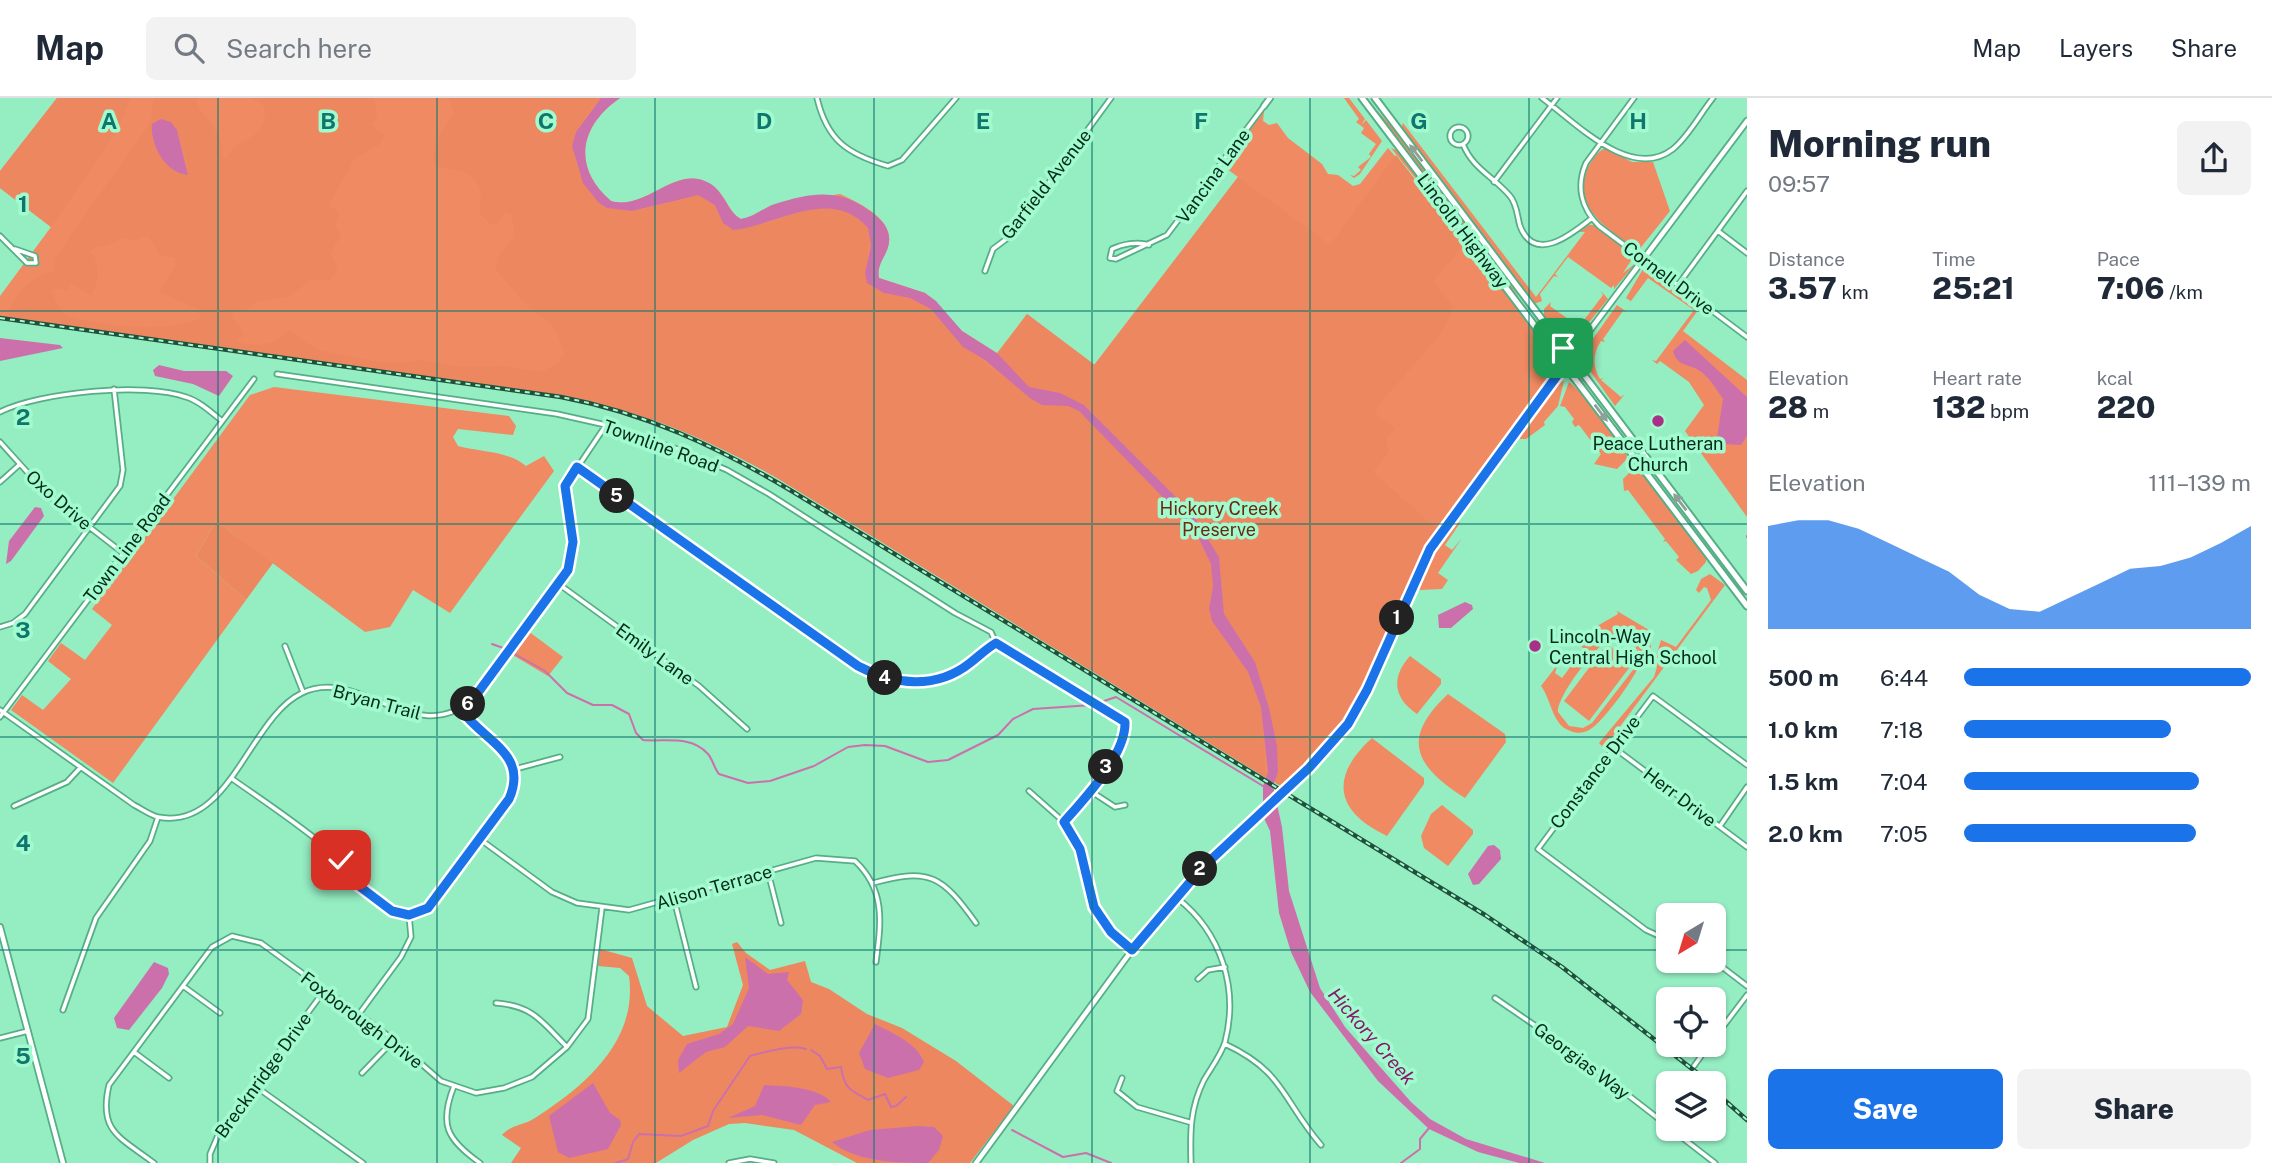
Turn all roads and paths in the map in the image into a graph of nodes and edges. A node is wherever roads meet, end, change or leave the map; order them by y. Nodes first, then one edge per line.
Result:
1 (817, 98) edge
2 (957, 98) edge
3 (1111, 98) edge
4 (1270, 98) edge
5 (1362, 98) edge
6 (1375, 98) edge
7 (1542, 98) edge
8 (1557, 98) edge
9 (1634, 98) edge
10 (1713, 98) edge
11 (1552, 105) junction
12 (1264, 106) joint
13 (1747, 121) edge
14 (1602, 142) junction
15 (1463, 144) junction
16 (1494, 182) junction
17 (1747, 191) edge
18 (1592, 218) junction
19 (1717, 231) junction
20 (0, 236) edge
21 (1149, 245) junction
22 (15, 249) junction
23 (1747, 253) edge
24 (1644, 259) junction
25 (985, 271) dead end
26 (1678, 285) junction
27 (1747, 337) edge
28 (1570, 358) junction
29 (1564, 365) junction
30 (278, 373) dead end
31 (254, 379) dead end
32 (114, 389) junction
33 (0, 412) edge
34 (222, 421) junction
35 (606, 425) junction
36 (0, 442) edge
37 (19, 465) junction
38 (577, 467) junction
39 (0, 482) edge
40 (89, 528) junction
41 (123, 553) junction
42 (559, 585) junction
43 (1747, 591) edge
44 (1747, 606) edge
45 (0, 627) edge
46 (996, 643) junction
47 (285, 646) dead end
48 (303, 692) junction
49 (461, 710) junction
50 (1, 713) edge
51 (747, 729) dead end
52 (1612, 747) junction
53 (560, 757) dead end
54 (1747, 765) edge
55 (81, 767) junction
56 (515, 769) junction
57 (231, 778) junction
58 (1747, 787) edge
59 (1030, 791) dead end
60 (1092, 792) junction
61 (1125, 805) dead end
62 (13, 806) dead end
63 (158, 817) junction
64 (1064, 822) junction
65 (1720, 826) junction
66 (481, 840) junction
67 (1747, 847) edge
68 (768, 872) junction
69 (873, 883) junction
70 (1177, 898) junction
71 (674, 899) junction
72 (602, 908) junction
73 (409, 915) junction
74 (781, 923) dead end
75 (976, 923) dead end
76 (0, 927) edge
77 (1656, 935) edge
78 (1132, 950) junction
79 (876, 962) dead end
80 (1225, 967) junction
81 (1726, 970) edge
82 (1198, 979) dead end
83 (183, 986) junction
84 (1747, 986) edge
85 (696, 987) dead end
86 (324, 991) junction
87 (1747, 995) edge
88 (1495, 998) dead end
89 (496, 1003) dead end
90 (63, 1010) dead end
91 (220, 1013) dead end
92 (359, 1014) junction
93 (1726, 1023) edge
94 (28, 1031) junction
95 (0, 1038) edge
96 (394, 1040) junction
97 (1225, 1044) junction
98 (567, 1047) junction
99 (134, 1052) junction
100 (1700, 1057) edge
101 (1693, 1066) dead end
102 (362, 1073) dead end
103 (169, 1077) dead end
104 (1122, 1078) dead end
105 (255, 1086) junction
106 (454, 1086) junction
107 (1656, 1118) edge
108 (1189, 1122) junction
109 (1686, 1141) edge
110 (1321, 1145) dead end
111 (64, 1163) edge
112 (154, 1163) edge
113 (210, 1163) edge
114 (363, 1163) edge
115 (480, 1163) edge
116 (729, 1163) edge
117 (774, 1163) edge
118 (976, 1163) edge
119 (1191, 1163) edge
120 (1715, 1163) edge

1 - 2 street
3 - 25 street, Garfield Avenue
4 - 12 street, Vancina Lane
5 - 29 main road, Lincoln Highway
28 -> 6 main road, Lincoln Highway
7 - 11 street
8 - 11 street
9 - 14 street
10 - 14 street
11 - 14 street
11 - 16 street
12 - 21 street, Vancina Lane
13 - 24 street
14 - 18 street
15 - 15 street
15 - 16 street
16 - 18 street
17 - 19 street
18 - 24 street, Cornell Drive
19 - 23 street
19 - 26 street
20 - 22 street
21 - 21 street, Vancina Lane
22 - 22 street
24 - 26 street, Cornell Drive
24 - 28 street
26 - 27 street, Cornell Drive
28 - 29 street
43 -> 28 main road, Lincoln Highway
29 -> 44 main road, Lincoln Highway
29 - 70 street
30 - 35 street, Townline Road
31 - 34 street, Town Line Road
32 - 33 street
32 - 34 street
32 - 40 street
34 - 41 street, Town Line Road
35 - 38 street
35 - 46 street, Townline Road
36 - 37 street, Oxo Drive
37 - 39 street
37 - 40 street, Oxo Drive
38 - 42 street
38 - 46 street
40 - 41 street, Oxo Drive
40 - 45 street
41 - 50 street, Town Line Road
42 - 49 street
42 - 51 street, Emily Lane
46 - 60 street, Townline Road
47 - 48 street
48 - 49 street, Bryan Trail
48 - 57 street
49 - 56 street
50 - 55 street
52 - 54 street, Constance Drive
52 - 65 street, Herr Drive
52 - 77 street, Constance Drive
53 - 56 street
55 - 62 street
55 - 63 street
56 - 66 street
57 - 63 street
57 - 73 street
58 - 65 street
59 - 64 street
60 - 61 street
60 - 64 street
63 - 90 street
64 - 78 street
65 - 67 street, Herr Drive
66 - 72 street, Alison Terrace
66 - 73 street
68 - 69 street, Alison Terrace
68 - 71 street, Alison Terrace
68 - 74 street
69 - 75 street
69 - 79 street
70 - 78 street
70 - 80 street
71 - 72 street, Alison Terrace
71 - 85 street
72 - 98 street, Foxborough Drive
73 - 92 street
76 - 94 street
78 - 118 street
80 - 82 street
80 - 97 street
81 - 84 street
83 - 86 street, Foxborough Drive
83 - 91 street
83 - 99 street, Foxborough Drive
86 - 92 street, Foxborough Drive
86 - 105 street, Brecknridge Drive
87 - 93 street
88 - 107 street, Georgias Way
89 - 98 street
92 - 96 street, Foxborough Drive
94 - 95 street
94 - 111 street
96 - 102 street
96 - 106 street, Foxborough Drive
97 - 108 street
97 - 110 street
98 - 106 street, Foxborough Drive
99 - 103 street
99 - 112 street, Foxborough Drive
100 - 101 street
104 - 108 street
105 - 113 street, Brecknridge Drive
105 - 114 street
106 - 115 street
108 - 119 street
109 - 120 street, Georgias Way
116 - 117 street

